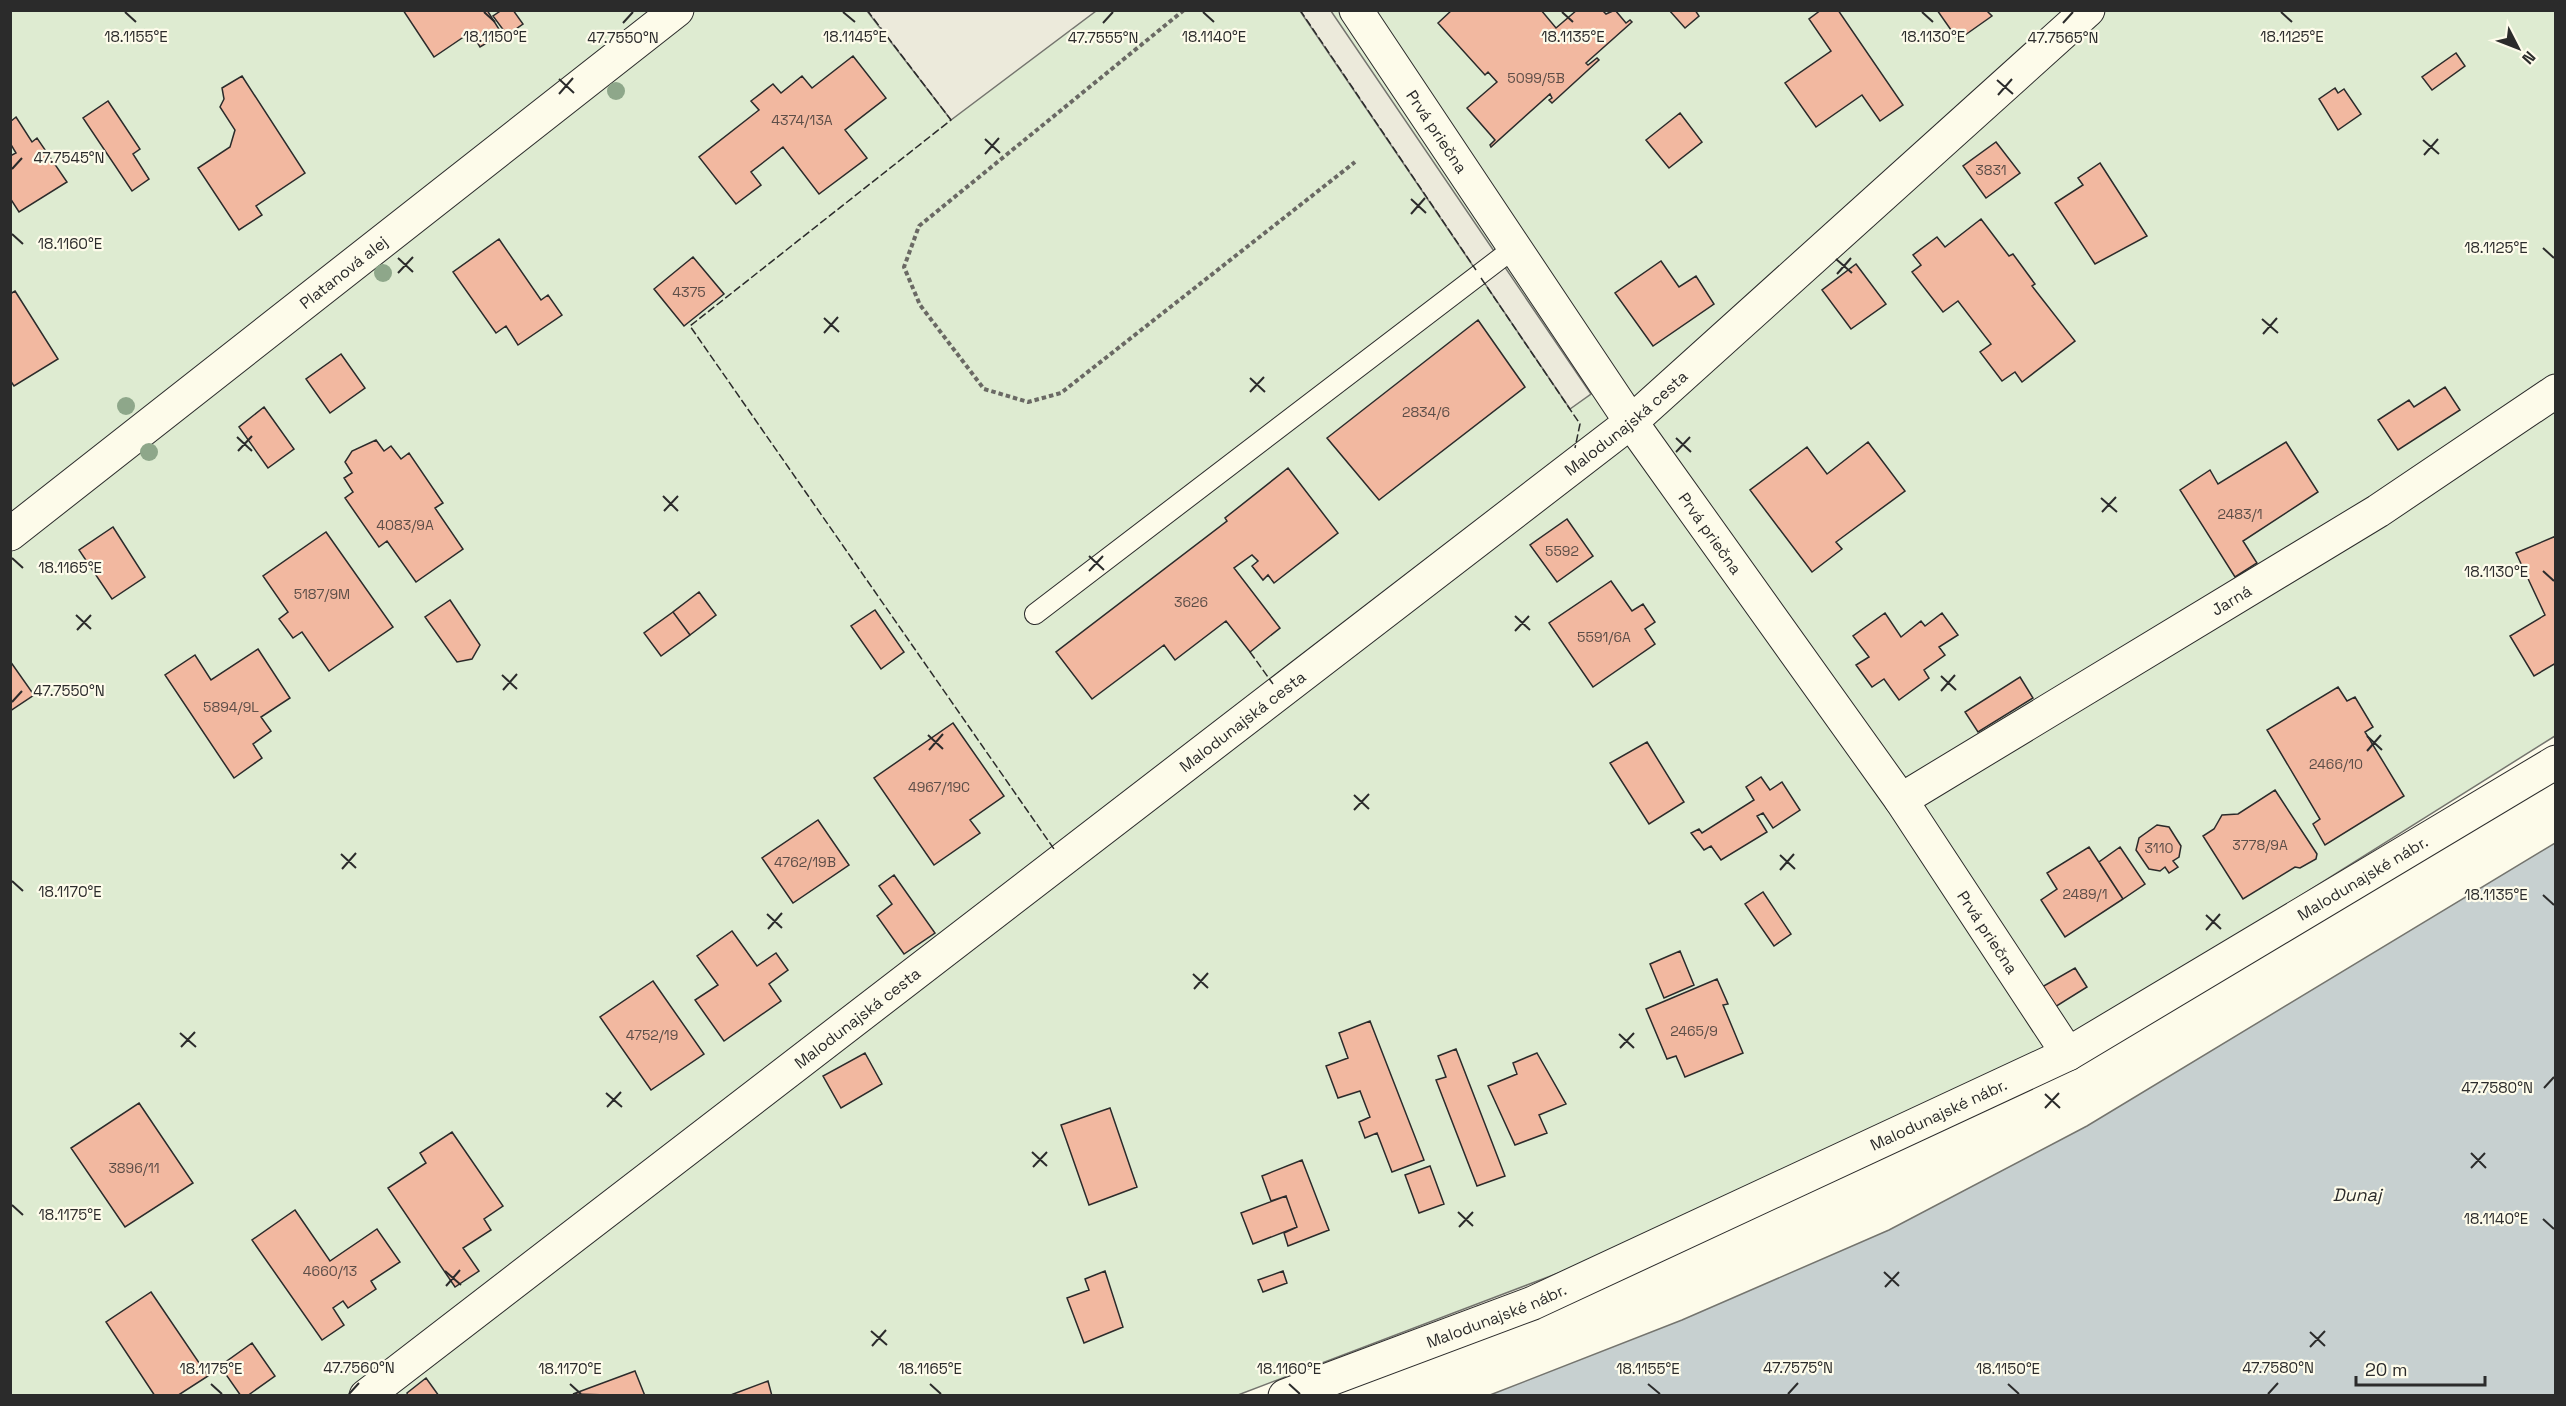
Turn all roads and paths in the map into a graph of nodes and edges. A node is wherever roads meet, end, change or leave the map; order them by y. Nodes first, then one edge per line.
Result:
1 (677, 10) edge
2 (1184, 10) edge
3 (1356, 10) edge
4 (2088, 10) edge
5 (1355, 162) dead end
6 (1514, 248) junction
7 (2556, 391) edge
8 (1631, 422) junction
9 (10, 534) edge
10 (1035, 614) dead end
11 (2556, 762) edge
12 (1901, 800) junction
13 (2068, 1054) junction
14 (366, 1395) edge
15 (1285, 1395) edge

1 - 9 street, Platanová alej
2 - 5 path
3 - 6 street, Prvá priečna
4 - 8 street, Malodunajská cesta
6 - 8 street, Prvá priečna
6 - 10 lane
7 - 12 street, Jarná
8 - 12 street, Prvá priečna
8 - 14 street, Malodunajská cesta
11 - 13 street, Malodunajské nábr.
12 - 13 street, Prvá priečna
13 - 15 street, Malodunajské nábr.

